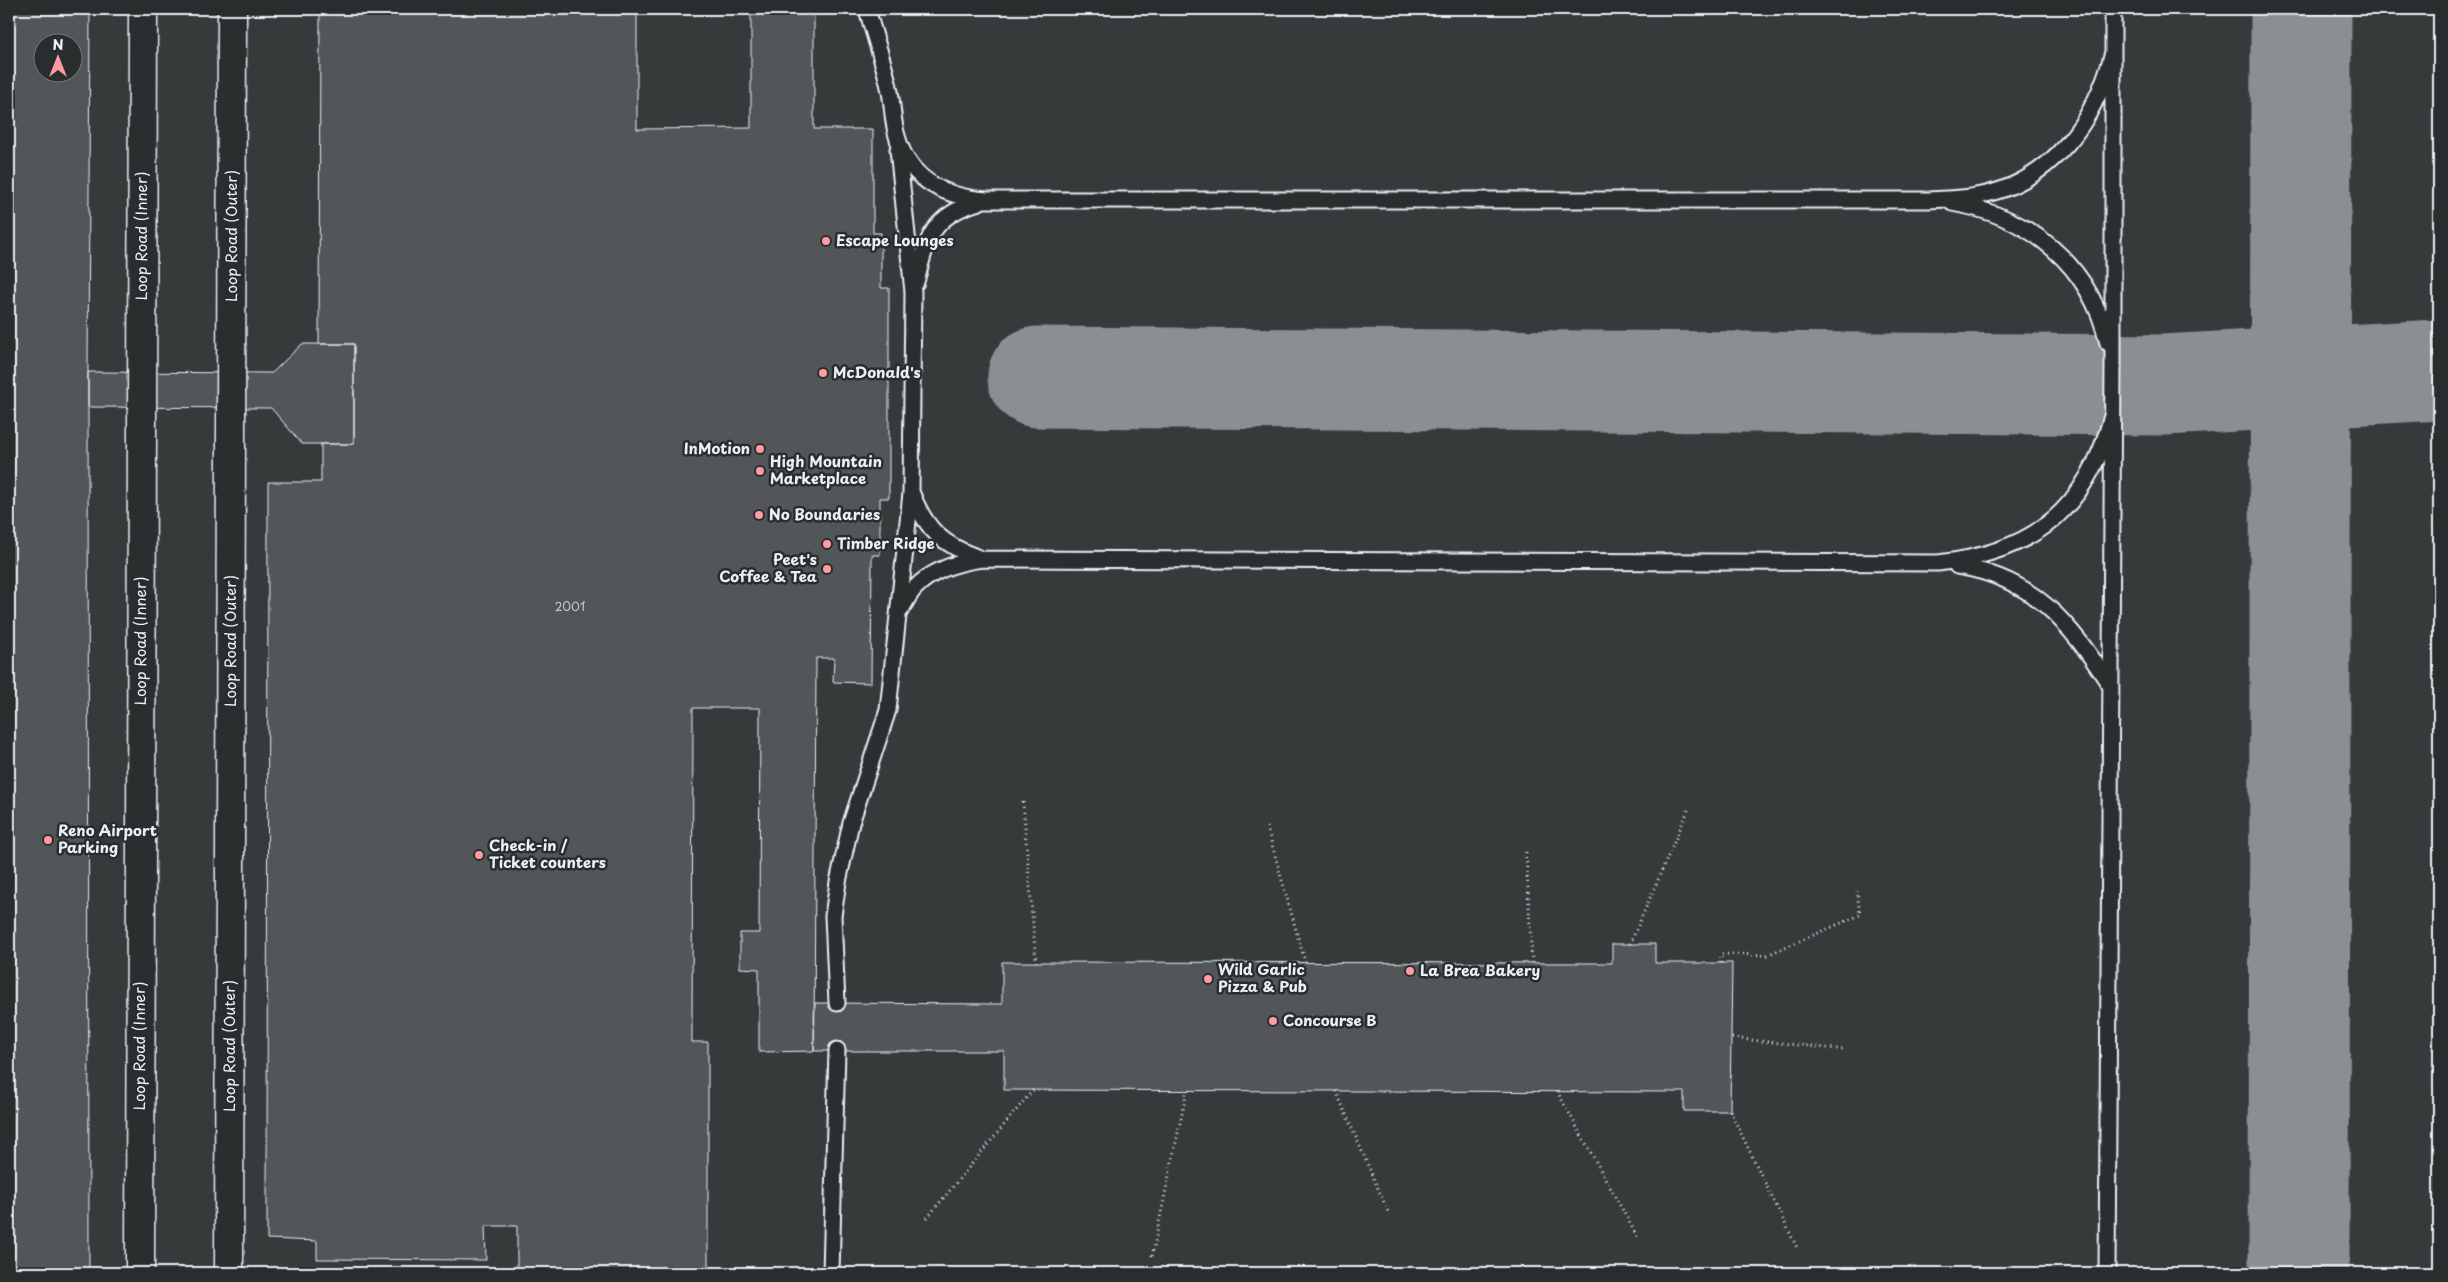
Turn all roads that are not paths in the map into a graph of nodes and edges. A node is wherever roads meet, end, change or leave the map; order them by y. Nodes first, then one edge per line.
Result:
1 (142, 9) edge
2 (232, 9) edge
3 (867, 9) edge
4 (2113, 9) edge
5 (2113, 52) junction
6 (897, 136) junction
7 (988, 200) junction
8 (1930, 200) junction
9 (913, 292) junction
10 (2113, 363) junction
11 (2112, 416) junction
12 (911, 493) junction
13 (982, 559) junction
14 (1938, 563) junction
15 (900, 611) junction
16 (2110, 685) junction
17 (837, 1003) dead end
18 (837, 1050) dead end
19 (140, 1273) edge
20 (230, 1273) edge
21 (831, 1273) edge
22 (2107, 1273) edge

1 - 19 street, Loop Road (Inner)
2 - 20 street, Loop Road (Outer)
3 - 6 lane
4 - 5 lane
5 - 8 lane
5 - 10 lane
6 - 7 lane
6 - 9 lane
7 - 8 lane
7 - 9 lane
8 - 10 lane
9 - 12 lane
10 - 11 lane
11 - 14 lane
11 - 16 lane
12 - 13 lane
12 - 15 lane
13 - 14 lane
13 - 15 lane
14 - 16 lane
15 - 17 lane
16 - 22 lane
18 - 21 lane

